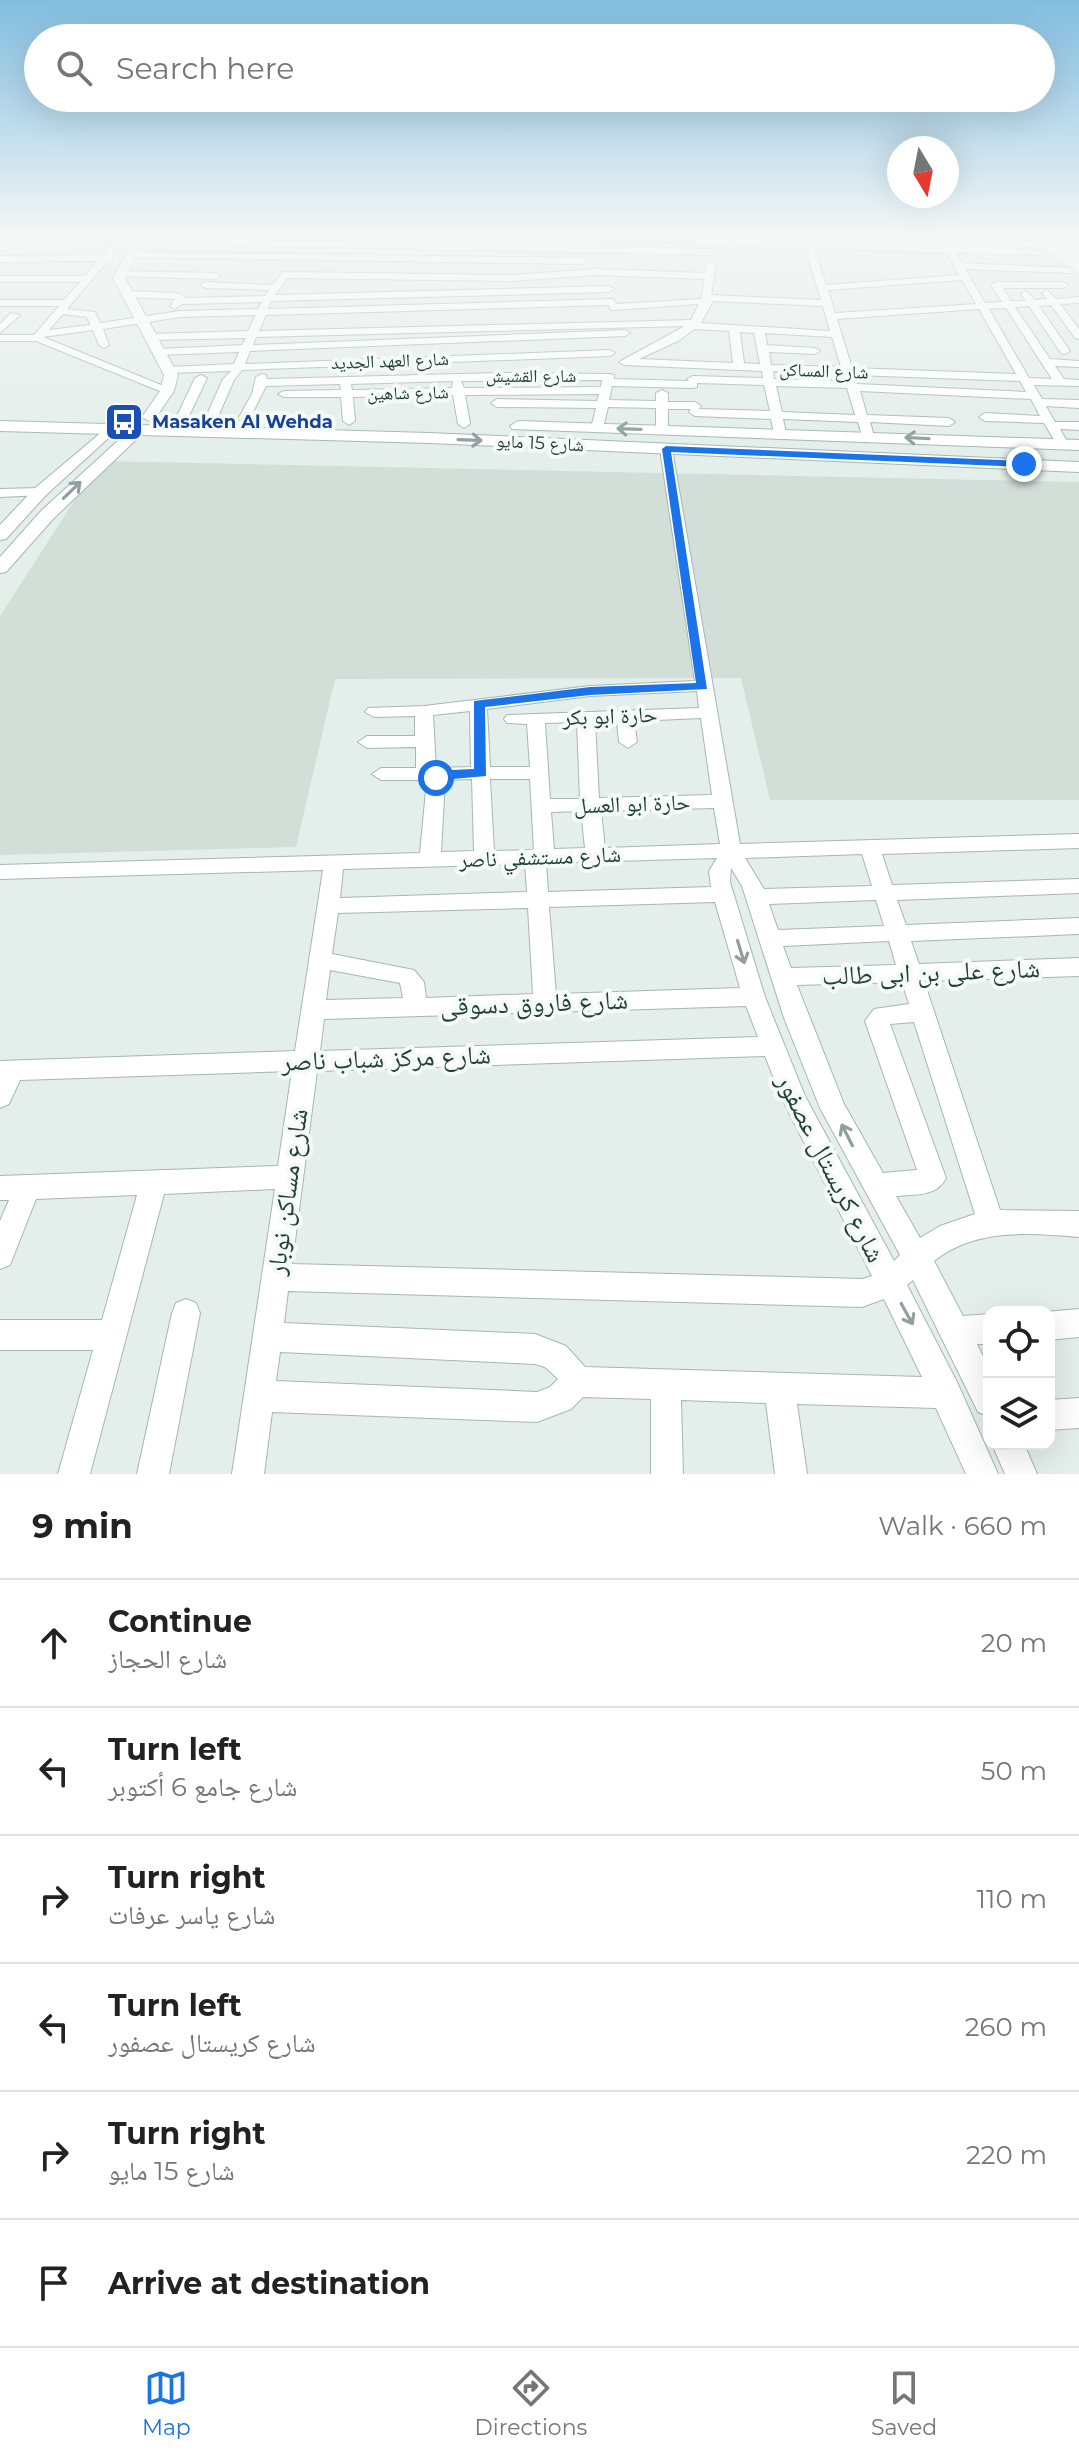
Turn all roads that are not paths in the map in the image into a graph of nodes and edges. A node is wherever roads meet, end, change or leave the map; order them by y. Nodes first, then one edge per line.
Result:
1 (28, 306) edge
2 (64, 306) edge
3 (134, 306) edge
4 (175, 306) edge
5 (265, 306) edge
6 (361, 306) edge
7 (455, 306) edge
8 (556, 306) edge
9 (614, 306) edge
10 (645, 306) edge
11 (696, 306) edge
12 (699, 306) edge
13 (700, 306) edge
14 (701, 306) edge
15 (703, 306) edge
16 (703, 306) edge
17 (707, 306) edge
18 (774, 306) edge
19 (806, 306) edge
20 (827, 306) edge
21 (959, 306) edge
22 (982, 306) edge
23 (1009, 306) edge
24 (1034, 306) edge
25 (1046, 306) edge
26 (1057, 306) edge
27 (1069, 306) edge
28 (61, 309) junction
29 (1059, 309) junction
30 (683, 311) dead end
31 (555, 314) junction
32 (0, 315) edge
33 (15, 315) junction
34 (169, 315) junction
35 (614, 316) junction
36 (831, 316) junction
37 (454, 317) junction
38 (142, 320) junction
39 (357, 320) junction
40 (257, 323) junction
41 (185, 325) dead end
42 (96, 327) junction
43 (1077, 327) edge
44 (0, 330) edge
45 (734, 334) junction
46 (39, 336) junction
47 (151, 337) junction
48 (0, 338) edge
49 (552, 338) junction
50 (838, 338) junction
51 (760, 339) junction
52 (453, 341) junction
53 (812, 342) junction
54 (104, 345) dead end
55 (351, 345) junction
56 (245, 349) junction
57 (1007, 349) junction
58 (787, 350) junction
59 (1038, 350) junction
60 (612, 351) junction
61 (1065, 351) junction
62 (1079, 351) edge
63 (159, 352) junction
64 (645, 352) junction
65 (454, 359) junction
66 (347, 363) junction
67 (1079, 364) edge
68 (595, 365) junction
69 (662, 365) junction
70 (552, 366) junction
71 (237, 367) junction
72 (503, 367) junction
73 (740, 369) junction
74 (169, 370) junction
75 (791, 370) junction
76 (820, 371) junction
77 (848, 372) junction
78 (1054, 372) junction
79 (1079, 373) edge
80 (768, 375) junction
81 (927, 375) junction
82 (456, 377) junction
83 (201, 378) dead end
84 (400, 378) junction
85 (346, 380) junction
86 (260, 385) junction
87 (609, 385) junction
88 (852, 386) junction
89 (554, 390) junction
90 (167, 391) junction
91 (501, 391) junction
92 (694, 391) junction
93 (346, 393) junction
94 (401, 393) junction
95 (1078, 394) edge
96 (662, 395) junction
97 (460, 398) junction
98 (976, 398) junction
99 (812, 400) junction
100 (1038, 401) junction
101 (422, 403) dead end
102 (555, 404) junction
103 (882, 404) junction
104 (915, 405) junction
105 (942, 406) junction
106 (402, 408) dead end
107 (0, 414) edge
108 (776, 415) junction
109 (1079, 415) edge
110 (182, 418) junction
111 (862, 418) junction
112 (211, 419) junction
113 (244, 419) junction
114 (143, 423) junction
115 (464, 424) junction
116 (0, 426) edge
117 (1079, 426) edge
118 (351, 428) junction
119 (597, 428) junction
120 (110, 429) junction
121 (424, 430) junction
122 (662, 430) junction
123 (698, 430) junction
124 (780, 433) junction
125 (868, 436) junction
126 (954, 440) junction
127 (1071, 445) edge
128 (666, 449) junction
129 (865, 458) junction
130 (1024, 464) junction
131 (1079, 467) edge
132 (40, 492) junction
133 (0, 493) edge
134 (20, 513) junction
135 (47, 515) junction
136 (0, 535) edge
137 (0, 568) edge
138 (702, 686) junction
139 (478, 704) junction
140 (424, 711) junction
141 (374, 712) dead end
142 (706, 713) junction
143 (625, 715) junction
144 (586, 716) junction
145 (536, 718) junction
146 (513, 719) dead end
147 (425, 741) junction
148 (367, 742) dead end
149 (628, 742) dead end
150 (481, 773) junction
151 (539, 773) junction
152 (381, 774) dead end
153 (433, 774) junction
154 (722, 801) junction
155 (591, 805) junction
156 (541, 806) junction
157 (1078, 842) edge
158 (870, 848) junction
159 (731, 852) junction
160 (596, 856) junction
161 (540, 857) junction
162 (484, 859) junction
163 (430, 861) junction
164 (334, 863) junction
165 (0, 872) edge
166 (1079, 886) edge
167 (884, 893) junction
168 (723, 894) junction
169 (757, 897) junction
170 (538, 899) junction
171 (328, 906) junction
172 (1079, 926) edge
173 (898, 933) junction
174 (771, 938) junction
175 (320, 960) junction
176 (1079, 967) edge
177 (910, 973) junction
178 (784, 977) junction
179 (754, 997) junction
180 (545, 1003) junction
181 (415, 1007) junction
182 (313, 1010) junction
183 (923, 1012) junction
184 (772, 1046) junction
185 (306, 1061) junction
186 (6, 1071) edge
187 (0, 1097) edge
188 (289, 1177) junction
189 (154, 1182) junction
190 (875, 1186) junction
191 (13, 1187) edge
192 (991, 1223) junction
193 (1079, 1224) edge
194 (0, 1256) edge
195 (917, 1258) junction
196 (275, 1277) junction
197 (890, 1283) junction
198 (186, 1313) dead end
199 (1079, 1323) edge
200 (1055, 1325) edge
201 (983, 1329) edge
202 (955, 1331) junction
203 (0, 1335) edge
204 (112, 1335) junction
205 (266, 1337) junction
206 (577, 1382) junction
207 (666, 1385) junction
208 (779, 1388) junction
209 (983, 1389) edge
210 (946, 1393) junction
211 (258, 1396) junction
212 (1079, 1413) edge
213 (1055, 1415) edge
214 (1011, 1450) edge
215 (74, 1474) edge
216 (153, 1474) edge
217 (248, 1474) edge
218 (667, 1474) edge
219 (791, 1474) edge
220 (982, 1474) edge
221 (1021, 1474) edge

1 - 28 street
2 - 28 street
3 - 38 street
4 - 34 street
5 - 40 street
6 - 39 street
7 - 37 street
8 - 31 street
9 - 35 street
10 - 35 street
11 - 35 street
12 - 35 street
13 - 30 street
14 - 64 street
15 - 45 street
16 - 45 street
17 - 53 street
18 - 19 street
20 - 36 street
21 - 36 street
22 - 57 street
23 - 59 street
24 - 61 street
25 - 29 street
26 - 29 street
27 - 29 street
28 - 33 street
28 - 42 street
28 - 46 street
29 - 43 street
31 - 35 street
31 - 35 street
31 - 37 street
31 - 37 street
31 - 49 street
32 - 33 street
33 - 44 street
34 - 38 street
34 - 40 street
35 - 49 street
35 - 60 street
36 - 50 street
37 - 39 street
37 - 39 street
37 - 52 street
38 - 42 street
38 - 47 street
39 - 40 street
39 - 40 street
39 - 55 street
40 - 41 street
40 - 47 street
40 - 56 street
42 - 46 street
42 - 54 street
45 - 51 street
45 - 73 street
46 - 48 street
46 - 90 street
47 - 63 street
49 - 52 street
49 - 70 street
50 - 53 street
50 - 77 street
51 - 53 street
51 - 58 street
51 - 80 street
52 - 55 street
52 - 65 street
53 - 58 street
53 - 76 street
55 - 56 street
55 - 66 street
56 - 63 street
56 - 71 street
57 - 59 street
57 - 100 street
58 - 75 street
59 - 61 street
59 - 78 street
60 - 64 street, شارع العهد الجديد
60 - 68 street
60 - 70 street, شارع العهد الجديد
61 - 62 street
63 - 74 street
64 - 73 street, شارع العهد الجديد
64 - 87 street
65 - 66 street, شارع العهد الجديد
65 - 72 street, شارع العهد الجديد
65 - 82 street
66 - 71 street, شارع العهد الجديد
66 - 85 street
67 - 78 street
68 - 70 street
68 - 87 street
69 - 87 street
69 - 92 street
69 - 96 street
70 - 72 street, شارع القشيش
70 - 72 street, شارع العهد الجديد
70 - 87 street, شارع القشيش
70 - 89 street
71 - 74 street, شارع العهد الجديد
71 - 112 street
72 - 82 street, شارع القشيش
72 - 91 street
73 - 80 street
73 - 92 street
73 - 92 street
74 - 90 street
75 - 76 street, شارع المساكن
75 - 80 street, شارع المساكن
76 - 77 street, شارع المساكن
77 - 81 street, شارع المساكن
77 - 88 street
78 - 79 street
78 - 95 street
78 - 100 street
80 - 99 street
80 - 108 street
81 - 100 street, شارع المساكن
81 - 105 street
82 - 84 street, شارع القشيش
82 - 97 street
83 - 110 street
84 - 85 street, شارع القشيش
84 - 94 street
85 - 86 street, شارع القشيش
85 - 93 street
86 - 93 street, شارع شاهين
86 - 113 street
87 - 89 street, شارع شاهين
87 - 96 street
87 - 96 street
87 - 102 street
87 - 119 street
88 - 99 street
88 - 103 street
88 - 111 street
89 - 91 street, شارع شاهين
89 - 102 street
90 - 114 street
91 - 97 street, شارع شاهين
92 - 96 street
92 - 96 street
92 - 108 street
92 - 123 street
93 - 94 street, شارع شاهين
93 - 118 street
94 - 97 street, شارع شاهين
94 - 106 street
95 - 100 street
96 - 122 street
97 - 101 street
97 - 102 street
97 - 115 street
98 - 100 street
98 - 100 street
98 - 105 street
99 - 108 street
99 - 111 street
100 - 109 street
100 - 117 street
100 - 127 street
103 - 104 street
103 - 104 street
103 - 111 street
104 - 105 street
104 - 105 street
105 - 126 street
107 - 114 main road, شارع 15 مايو
108 - 124 street
110 - 112 main road, شارع 15 مايو
110 - 114 main road, شارع 15 مايو
111 - 125 street
112 - 113 main road, شارع 15 مايو
113 - 118 main road, شارع 15 مايو
114 - 118 main road, شارع 15 مايو
114 - 120 main road, شارع 15 مايو
135 -> 114 street
115 - 119 main road, شارع 15 مايو
115 - 121 main road, شارع 15 مايو
116 - 120 main road, شارع 15 مايو
118 - 121 main road, شارع 15 مايو
122 -> 119 main road, شارع 15 مايو
120 - 132 street
121 -> 128 main road, شارع 15 مايو
122 - 123 main road, شارع 15 مايو
123 - 124 main road, شارع 15 مايو
124 - 125 main road, شارع 15 مايو
126 -> 125 main road, شارع 15 مايو
125 - 129 main road
126 - 127 main road, شارع 15 مايو
126 - 130 main road
128 - 129 main road, شارع 15 مايو
128 - 138 street, شارع كريستال عصفور
129 - 130 main road, شارع 15 مايو
130 - 131 main road, شارع 15 مايو
132 - 133 street
132 - 134 street
134 - 135 street
134 - 136 street
135 - 137 street
138 - 139 street
138 - 142 street, شارع كريستال عصفور
139 - 140 street
139 - 150 street
140 - 141 street
140 - 147 street
142 - 143 street, حارة ابو بكر
142 - 154 street, شارع كريستال عصفور
143 - 144 street, حارة ابو بكر
143 - 149 street
144 - 145 street, حارة ابو بكر
144 - 155 street
145 - 146 street, حارة ابو بكر
145 - 151 street
147 - 148 street
147 - 153 street
150 - 151 street
150 - 153 street
150 - 162 street
151 - 156 street
152 - 153 street
153 - 163 street
154 - 155 street, حارة ابو العسل
154 - 159 street, شارع كريستال عصفور
155 - 156 street, حارة ابو العسل
155 - 160 street
156 - 161 street
157 - 158 street, شارع مستشفي ناصر
158 - 159 street, شارع مستشفي ناصر
158 - 167 street
159 - 160 street, شارع مستشفي ناصر
159 - 168 street, شارع كريستال عصفور
159 - 169 street, شارع كريستال عصفور
160 - 161 street, شارع مستشفي ناصر
161 - 162 street, شارع مستشفي ناصر
161 - 170 street
162 - 163 street, شارع مستشفي ناصر
163 - 164 street, شارع مستشفي ناصر
164 - 165 street, شارع مستشفي ناصر
164 - 171 street, شارع مساكن نوبار
166 - 167 street
167 - 169 street
167 - 173 street
168 - 170 street
168 -> 179 street, شارع كريستال عصفور
169 - 174 street, شارع كريستال عصفور
170 - 171 street
170 - 180 street
171 - 175 street, شارع مساكن نوبار
172 - 173 street
173 - 174 street
173 - 177 street
174 - 178 street, شارع كريستال عصفور
175 - 181 street
175 - 182 street, شارع مساكن نوبار
176 - 177 street, شارع على بن ابى طالب
177 - 178 street, شارع على بن ابى طالب
177 - 183 street
190 -> 178 street, شارع كريستال عصفور
179 - 180 street, شارع فاروق دسوقى
179 - 184 street, شارع كريستال عصفور
180 - 181 street, شارع فاروق دسوقى
181 - 182 street, شارع فاروق دسوقى
182 - 185 street, شارع مساكن نوبار
183 - 190 street
183 - 192 street
184 - 185 street, شارع مركز شباب ناصر
184 - 197 street, شارع كريستال عصفور
185 - 186 street, شارع مركز شباب ناصر
185 - 188 street, شارع مساكن نوبار
186 - 187 street
188 - 189 street
188 - 196 street, شارع مساكن نوبار
189 - 191 street
189 - 204 street
190 - 195 street, شارع كريستال عصفور
191 - 194 street
192 - 193 street
192 - 195 street
195 - 197 street
195 - 202 street, شارع كريستال عصفور
196 - 197 street
196 - 205 street, شارع مساكن نوبار
197 -> 210 street, شارع كريستال عصفور
198 - 216 street
199 - 200 street
201 - 202 street
202 - 209 street, شارع كريستال عصفور
203 - 204 street
204 - 215 street
205 - 206 street
205 - 211 street, شارع مساكن نوبار
206 - 207 street
206 - 211 street
207 - 208 street
207 - 218 street
208 - 210 street
208 - 219 street
210 - 220 street, شارع كريستال عصفور
211 - 217 street, شارع مساكن نوبار
212 - 213 street
214 - 221 street

